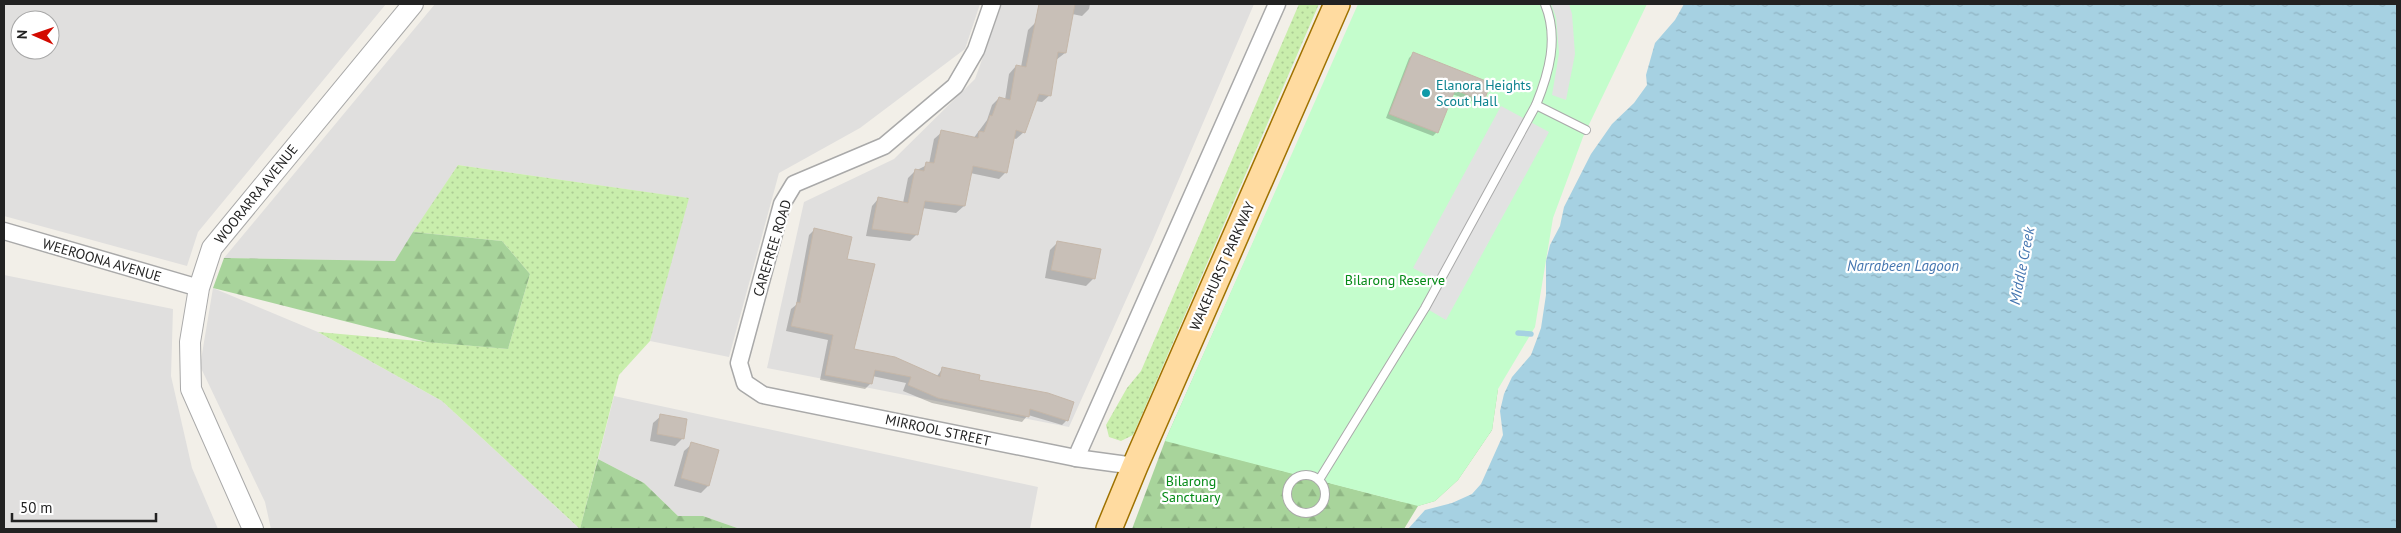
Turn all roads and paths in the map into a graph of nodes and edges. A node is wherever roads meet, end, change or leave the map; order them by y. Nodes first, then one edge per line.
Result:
1 (413, 4) edge
2 (992, 4) edge
3 (1277, 4) edge
4 (1337, 4) edge
5 (1545, 4) edge
6 (1536, 106) junction
7 (1586, 130) dead end
8 (4, 231) edge
9 (199, 288) junction
10 (745, 383) joint
11 (1076, 458) junction
12 (1135, 466) junction
13 (1319, 480) junction
14 (253, 529) edge
15 (1109, 529) edge

1 - 9 street, WOORARRA AVENUE
2 - 10 street, CAREFREE ROAD
3 - 11 street
4 - 12 main road, WAKEHURST PARKWAY
5 - 6 lane
6 - 7 lane
6 - 13 lane
8 - 9 street, WEEROONA AVENUE
9 - 14 street, WOORARRA AVENUE
10 - 11 street, MIRROOL STREET
11 - 12 street, MIRROOL STREET
12 - 15 main road, WAKEHURST PARKWAY
13 - 13 lane

